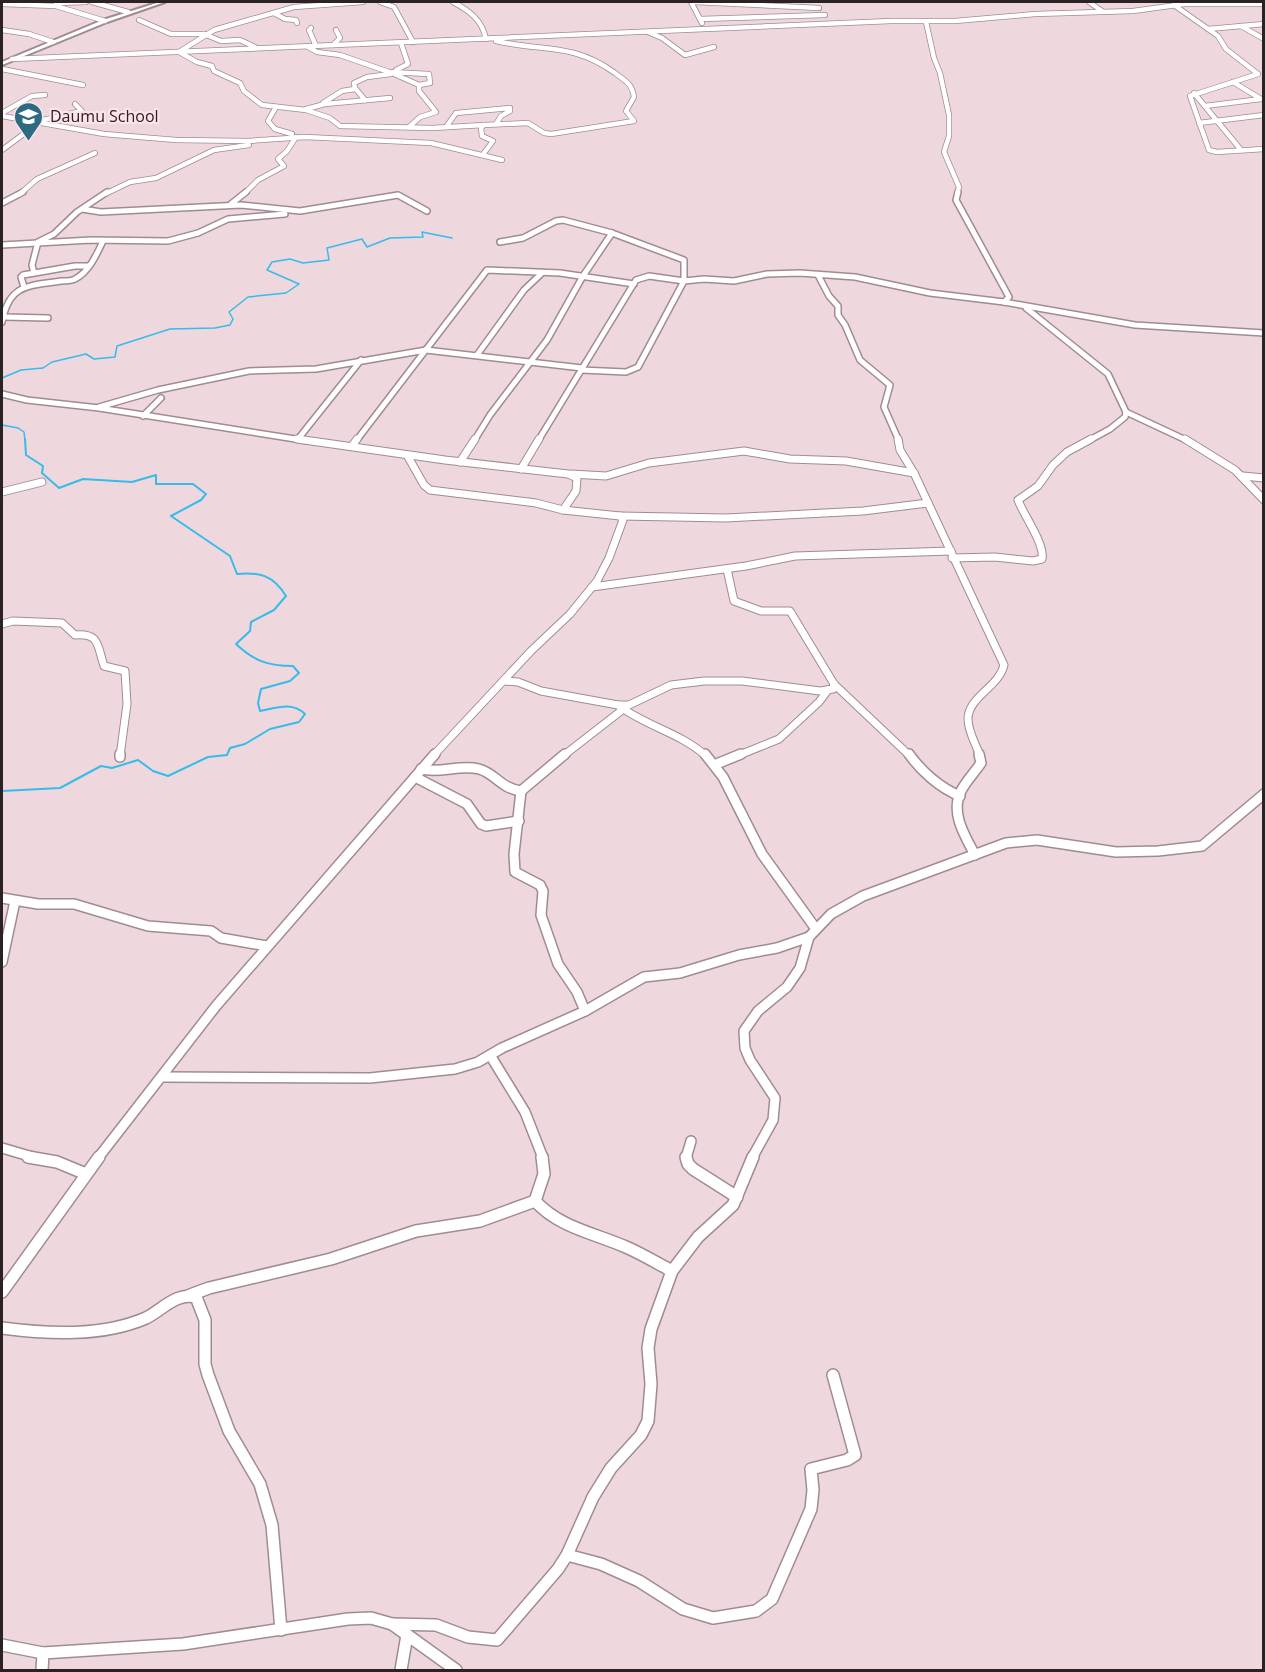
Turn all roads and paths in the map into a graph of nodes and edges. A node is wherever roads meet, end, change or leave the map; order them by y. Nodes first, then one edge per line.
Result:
1 (86, 2) edge
2 (92, 2) edge
3 (163, 2) edge
4 (363, 2) edge
5 (380, 2) edge
6 (453, 2) edge
7 (693, 2) edge
8 (779, 2) edge
9 (1089, 2) edge
10 (1201, 2) edge
11 (288, 3) edge
12 (2, 4) edge
13 (763, 4) junction
14 (1263, 4) edge
15 (26, 5) junction
16 (825, 5) dead end
17 (1174, 5) junction
18 (294, 7) junction
19 (788, 8) junction
20 (819, 8) junction
21 (128, 12) junction
22 (1102, 12) junction
23 (274, 13) junction
24 (825, 15) junction
25 (700, 19) junction
26 (139, 20) dead end
27 (105, 21) junction
28 (926, 22) junction
29 (297, 23) dead end
30 (837, 23) junction
31 (1263, 24) edge
32 (1241, 26) junction
33 (311, 28) dead end
34 (706, 29) junction
35 (1208, 29) junction
36 (2, 30) edge
37 (336, 30) dead end
38 (648, 32) junction
39 (204, 34) junction
40 (488, 39) junction
41 (1263, 39) edge
42 (53, 42) junction
43 (413, 42) junction
44 (401, 43) junction
45 (333, 45) junction
46 (308, 46) junction
47 (316, 46) junction
48 (714, 47) dead end
49 (262, 48) junction
50 (180, 51) junction
51 (12, 59) junction
52 (2, 64) edge
53 (2, 69) edge
54 (392, 73) junction
55 (1261, 76) edge
56 (1233, 82) junction
57 (82, 85) dead end
58 (419, 85) junction
59 (356, 89) junction
60 (1194, 93) junction
61 (45, 95) dead end
62 (390, 98) dead end
63 (365, 100) junction
64 (1262, 100) edge
65 (75, 104) dead end
66 (320, 105) junction
67 (1205, 106) junction
68 (276, 108) junction
69 (300, 109) junction
70 (2, 115) edge
71 (1263, 115) edge
72 (12, 118) junction
73 (2, 121) edge
74 (1216, 121) junction
75 (33, 123) junction
76 (1200, 123) junction
77 (496, 124) junction
78 (484, 125) junction
79 (446, 127) junction
80 (409, 128) junction
81 (294, 137) junction
82 (263, 139) junction
83 (1263, 149) edge
84 (2, 150) edge
85 (1241, 150) junction
86 (95, 153) dead end
87 (484, 153) dead end
88 (502, 160) dead end
89 (2, 203) edge
90 (224, 206) junction
91 (82, 208) junction
92 (300, 211) junction
93 (427, 211) dead end
94 (612, 233) junction
95 (103, 241) junction
96 (38, 242) junction
97 (500, 242) dead end
98 (2, 245) edge
99 (89, 266) junction
100 (34, 273) junction
101 (542, 273) junction
102 (818, 275) junction
103 (583, 276) junction
104 (684, 281) junction
105 (634, 284) junction
106 (24, 287) junction
107 (1007, 300) junction
108 (1021, 305) junction
109 (48, 318) dead end
110 (2, 320) edge
111 (1263, 333) edge
112 (426, 350) junction
113 (477, 355) junction
114 (361, 360) junction
115 (530, 362) junction
116 (582, 369) junction
117 (2, 394) edge
118 (161, 398) dead end
119 (99, 408) junction
120 (1125, 414) junction
121 (143, 416) junction
122 (298, 439) junction
123 (352, 446) junction
124 (407, 454) junction
125 (460, 462) junction
126 (521, 469) junction
127 (914, 473) junction
128 (568, 474) junction
129 (1243, 476) junction
130 (1263, 478) edge
131 (42, 482) dead end
132 (2, 492) edge
133 (1263, 500) edge
134 (928, 504) junction
135 (563, 510) junction
136 (620, 516) junction
137 (951, 555) junction
138 (727, 568) junction
139 (592, 587) junction
140 (2, 624) edge
141 (504, 681) junction
142 (831, 687) junction
143 (623, 707) junction
144 (120, 757) dead end
145 (714, 765) junction
146 (421, 769) junction
147 (415, 777) junction
148 (521, 791) junction
149 (1263, 794) edge
150 (960, 796) junction
151 (519, 821) junction
152 (975, 855) junction
153 (2, 898) edge
154 (15, 901) junction
155 (812, 933) junction
156 (267, 946) junction
157 (2, 962) edge
158 (585, 1011) junction
159 (490, 1055) junction
160 (163, 1077) junction
161 (691, 1142) dead end
162 (2, 1148) edge
163 (86, 1174) junction
164 (737, 1197) junction
165 (536, 1201) junction
166 (672, 1271) junction
167 (2, 1292) edge
168 (189, 1295) junction
169 (2, 1328) edge
170 (833, 1375) dead end
171 (567, 1555) junction
172 (392, 1624) junction
173 (281, 1630) junction
174 (407, 1635) junction
175 (2, 1645) edge
176 (43, 1653) junction
177 (42, 1671) edge
178 (401, 1671) edge
179 (456, 1671) edge

1 - 15 street
2 - 21 street
3 - 21 main road
4 - 18 street
5 - 43 street
6 - 40 street
7 - 13 street
7 - 25 street
8 - 13 street
8 - 19 street
9 - 22 street
10 - 14 street
10 - 17 street
11 - 18 street
12 - 15 street
13 - 19 street
15 - 27 street
16 - 20 street
17 - 22 street
17 - 35 street
18 - 23 street
19 - 20 street
20 - 24 street
21 - 27 main road
22 - 28 street
23 - 29 street
23 - 39 street
24 - 25 street
24 - 30 street
25 - 34 street
26 - 39 street
27 - 42 main road
28 - 30 street
28 - 107 street
30 - 34 street
31 - 32 street
32 - 35 street
32 - 41 street
33 - 47 street
34 - 38 street
35 - 55 street
36 - 42 street
37 - 45 street
38 - 40 street
38 - 48 street
39 - 49 street
39 - 50 street
40 - 43 street
40 - 77 street
42 - 51 main road
43 - 44 street
44 - 45 street
44 - 54 street
45 - 47 street
46 - 47 street
46 - 49 street
46 - 54 street
49 - 50 street
50 - 51 street
50 - 68 street
51 - 52 main road
53 - 57 street
54 - 58 street
54 - 58 street
54 - 59 street
55 - 56 street
56 - 60 street
56 - 64 street
58 - 80 street
59 - 63 street
59 - 66 street
60 - 67 street
60 - 76 street
61 - 70 street
62 - 63 street
63 - 66 street
64 - 67 street
65 - 75 street
66 - 69 street
67 - 74 street
68 - 69 street
68 - 81 street
69 - 80 street
70 - 72 street
71 - 74 street
72 - 73 street
72 - 75 street
74 - 76 street
74 - 85 street
75 - 82 street
75 - 84 street
76 - 85 street
77 - 78 street
77 - 79 street
78 - 79 street
78 - 87 street
79 - 80 street
81 - 82 street
81 - 88 street
81 - 90 street
82 - 91 street
83 - 85 street
86 - 89 street
90 - 91 street
90 - 92 street
91 - 96 street
92 - 93 street
92 - 95 street
94 - 97 street
94 - 103 street
94 - 104 street
95 - 96 street
95 - 99 street
96 - 98 street
96 - 100 street
99 - 100 street
99 - 106 street
100 - 106 street
101 - 103 street
101 - 112 street
101 - 113 street
102 - 104 street
102 - 107 street
102 - 127 street
103 - 105 street
103 - 115 street
104 - 105 street
104 - 116 street
105 - 116 street
106 - 110 street
107 - 108 street
108 - 111 street
108 - 120 street
109 - 110 street
112 - 113 street
112 - 114 street
112 - 123 street
113 - 115 street
114 - 119 street
114 - 122 street
115 - 116 street
115 - 125 street
116 - 126 street
117 - 119 street
118 - 121 street
119 - 121 street
120 - 129 street
120 - 137 street
121 - 122 street
122 - 123 street
123 - 124 street
124 - 125 street
124 - 135 street
125 - 126 street
126 - 128 street
127 - 128 street
127 - 134 street
128 - 135 street
129 - 130 street
129 - 133 street
131 - 132 street
134 - 136 street
134 - 137 street
135 - 136 street
136 - 139 street
137 - 138 street
137 - 150 street
138 - 139 street
138 - 142 street
139 - 141 street
140 - 144 street
141 - 143 street
141 - 146 street
142 - 143 street
142 - 145 street
142 - 150 street
143 - 145 street
143 - 148 street
145 - 155 street
146 - 147 street
146 - 148 street
147 - 151 street
147 - 156 street
148 - 151 street
149 - 152 street
150 - 152 street
151 - 158 street
152 - 155 street
153 - 154 street
154 - 156 street
154 - 157 street
155 - 158 street
155 - 164 street
156 - 160 street
158 - 159 street
159 - 160 street
159 - 165 street
160 - 163 street
161 - 164 street
162 - 163 street
163 - 167 street
164 - 166 street
165 - 166 street
165 - 168 street
166 - 171 street
168 - 169 street
168 - 173 street
170 - 171 street
171 - 172 street
172 - 173 street
172 - 174 street
173 - 176 street
174 - 178 street
174 - 179 street
175 - 176 street
176 - 177 street

